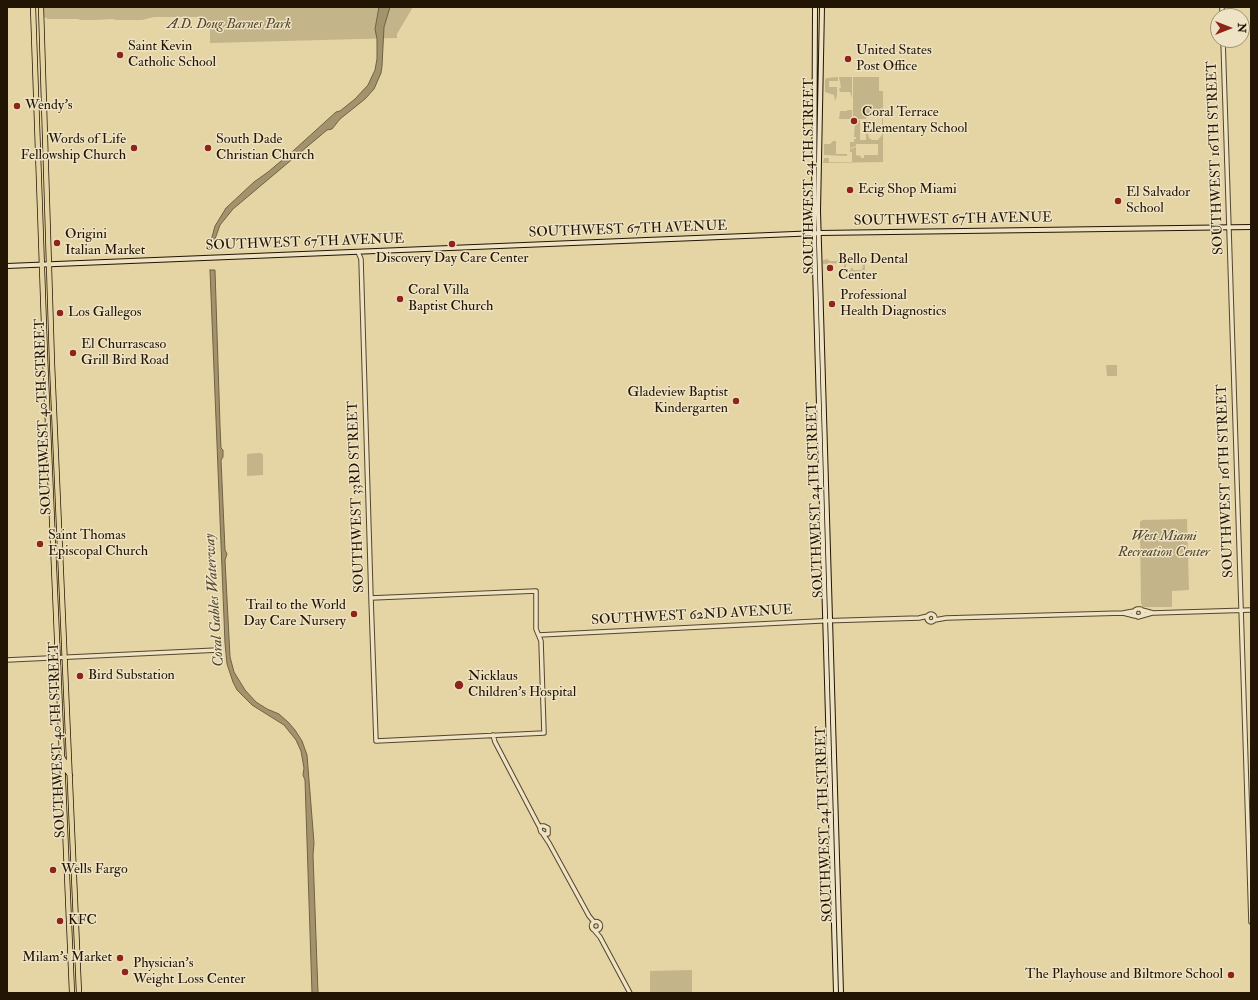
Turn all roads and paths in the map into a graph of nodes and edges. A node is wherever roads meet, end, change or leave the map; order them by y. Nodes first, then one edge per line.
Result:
1 (33, 7) edge
2 (41, 7) edge
3 (815, 7) edge
4 (822, 7) edge
5 (1223, 48) edge
6 (35, 71) junction
7 (43, 80) junction
8 (36, 90) junction
9 (43, 99) junction
10 (38, 161) junction
11 (38, 169) junction
12 (46, 171) junction
13 (46, 180) junction
14 (816, 185) junction
15 (1229, 228) junction
16 (1251, 228) edge
17 (814, 233) junction
18 (819, 233) junction
19 (358, 252) junction
20 (42, 265) junction
21 (49, 265) junction
22 (7, 266) edge
23 (45, 364) junction
24 (54, 394) junction
25 (371, 598) junction
26 (55, 599) junction
27 (63, 608) junction
28 (1142, 610) junction
29 (1241, 610) junction
30 (1251, 610) edge
31 (1134, 611) junction
32 (1152, 612) junction
33 (1123, 613) junction
34 (928, 616) junction
35 (1135, 616) junction
36 (1142, 616) junction
37 (919, 618) junction
38 (935, 618) junction
39 (825, 621) junction
40 (830, 621) junction
41 (928, 621) junction
42 (539, 635) junction
43 (218, 650) dead end
44 (65, 657) junction
45 (57, 658) junction
46 (7, 660) edge
47 (493, 735) junction
48 (62, 757) junction
49 (62, 775) junction
50 (70, 775) junction
51 (71, 789) junction
52 (542, 827) junction
53 (543, 834) junction
54 (549, 834) junction
55 (549, 843) junction
56 (65, 846) junction
57 (74, 854) junction
58 (1251, 922) edge
59 (593, 923) junction
60 (599, 928) junction
61 (594, 930) junction
62 (600, 937) junction
63 (70, 967) junction
64 (71, 974) junction
65 (79, 974) junction
66 (79, 980) junction
67 (72, 993) edge
68 (80, 993) edge
69 (630, 993) edge
70 (836, 993) edge
71 (841, 993) edge

1 - 6 main road, SOUTHWEST 40TH STREET
2 - 7 main road, SOUTHWEST 40TH STREET
3 - 14 main road, SOUTHWEST 24TH STREET
4 - 14 main road, SOUTHWEST 24TH STREET
5 - 15 street, SOUTHWEST 16TH STREET
6 - 7 main road
6 - 8 main road, SOUTHWEST 40TH STREET
7 - 9 main road, SOUTHWEST 40TH STREET
8 - 9 main road
8 - 10 main road, SOUTHWEST 40TH STREET
9 - 12 main road, SOUTHWEST 40TH STREET
10 - 11 main road, SOUTHWEST 40TH STREET
10 - 12 main road
11 - 13 main road
11 - 20 main road, SOUTHWEST 40TH STREET
12 - 13 main road, SOUTHWEST 40TH STREET
13 - 21 main road, SOUTHWEST 40TH STREET
14 - 17 main road, SOUTHWEST 24TH STREET
14 - 18 main road, SOUTHWEST 24TH STREET
15 - 16 main road, SOUTHWEST 67TH AVENUE
15 - 18 main road, SOUTHWEST 67TH AVENUE
15 - 29 street, SOUTHWEST 16TH STREET
17 - 18 main road, SOUTHWEST 67TH AVENUE
17 - 19 main road, SOUTHWEST 67TH AVENUE
17 - 39 main road, SOUTHWEST 24TH STREET
18 - 40 main road, SOUTHWEST 24TH STREET
19 - 21 main road, SOUTHWEST 67TH AVENUE
19 - 25 street, SOUTHWEST 33RD STREET
20 - 21 main road, SOUTHWEST 67TH AVENUE
20 - 22 main road, SOUTHWEST 67TH AVENUE
20 - 23 main road, SOUTHWEST 40TH STREET
21 - 24 main road, SOUTHWEST 40TH STREET
23 - 24 main road
23 - 26 main road, SOUTHWEST 40TH STREET
24 - 27 main road, SOUTHWEST 40TH STREET
25 - 42 street
25 - 47 street, SOUTHWEST 33RD STREET
26 - 27 main road
26 - 45 main road, SOUTHWEST 40TH STREET
27 - 44 main road, SOUTHWEST 40TH STREET
28 - 31 street
28 - 32 street
28 - 36 street
29 - 30 street
29 - 32 street
29 - 58 street, SOUTHWEST 16TH STREET
31 - 33 street
31 - 35 street
32 - 36 street
33 - 35 street
33 - 38 street
34 - 37 street, SOUTHWEST 62ND AVENUE
34 - 38 street, SOUTHWEST 62ND AVENUE
34 - 41 street
35 - 36 street
37 - 40 street, SOUTHWEST 62ND AVENUE
37 - 41 street, SOUTHWEST 62ND AVENUE
38 - 41 street
39 - 40 street, SOUTHWEST 62ND AVENUE
39 - 42 street, SOUTHWEST 62ND AVENUE
39 - 70 main road, SOUTHWEST 24TH STREET
40 - 71 main road, SOUTHWEST 24TH STREET
42 - 47 street
43 - 44 street
44 - 45 street
44 - 50 main road, SOUTHWEST 40TH STREET
45 - 46 street
45 - 48 main road, SOUTHWEST 40TH STREET
47 - 52 street
48 - 49 main road, SOUTHWEST 40TH STREET
48 - 50 main road
49 - 51 main road
49 - 56 main road, SOUTHWEST 40TH STREET
50 - 51 main road, SOUTHWEST 40TH STREET
51 - 57 main road, SOUTHWEST 40TH STREET
52 - 53 street
52 - 54 street
53 - 54 street
53 - 55 street
54 - 55 street
55 - 59 street
56 - 57 main road
56 - 63 main road, SOUTHWEST 40TH STREET
57 - 65 main road, SOUTHWEST 40TH STREET
59 - 60 street
59 - 61 street
60 - 61 street
60 - 62 street
61 - 62 street
62 - 69 street
63 - 64 main road, SOUTHWEST 40TH STREET
63 - 65 main road
64 - 66 main road
64 - 67 main road, SOUTHWEST 40TH STREET
65 - 66 main road, SOUTHWEST 40TH STREET
66 - 68 main road, SOUTHWEST 40TH STREET

